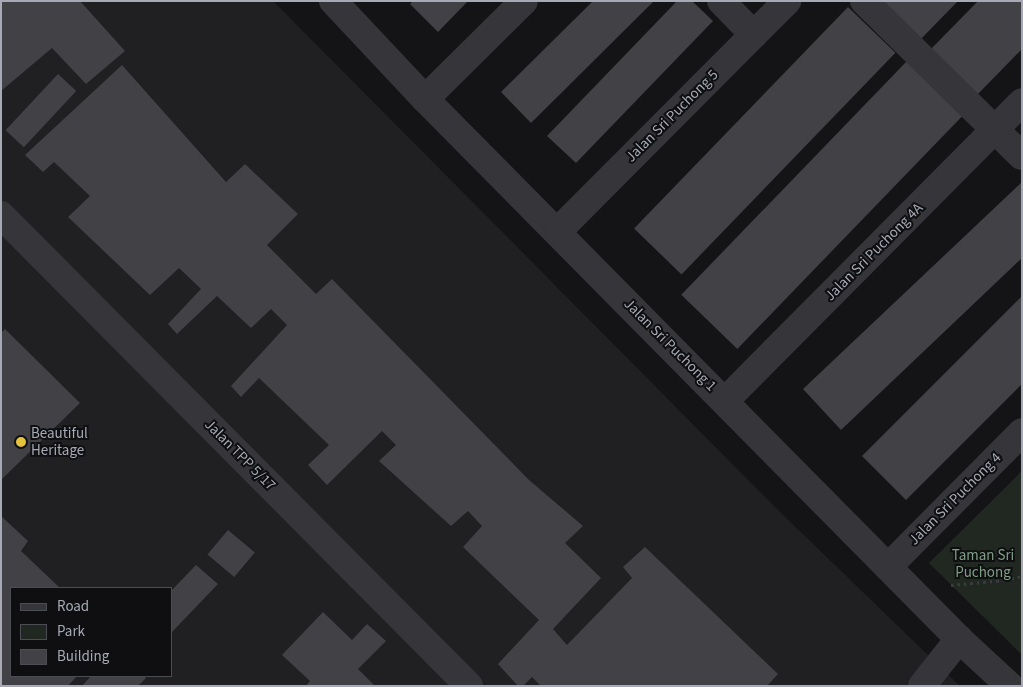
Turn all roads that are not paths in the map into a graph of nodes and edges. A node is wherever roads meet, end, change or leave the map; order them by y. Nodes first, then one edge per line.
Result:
1 (333, 1) edge
2 (524, 1) edge
3 (721, 1) edge
4 (787, 1) edge
5 (864, 1) edge
6 (754, 35) junction
7 (425, 99) junction
8 (1022, 102) edge
9 (994, 129) junction
10 (1022, 156) edge
11 (4, 224) edge
12 (558, 231) junction
13 (725, 402) junction
14 (1022, 432) edge
15 (888, 567) junction
16 (959, 639) junction
17 (469, 686) edge
18 (922, 686) edge
19 (1010, 686) edge

1 - 7 street, Jalan Sri Puchong 1
2 - 7 street
3 - 6 street
4 - 6 street, Jalan Sri Puchong 5
5 - 9 street
6 - 12 street, Jalan Sri Puchong 5
7 - 12 street, Jalan Sri Puchong 1
8 - 9 street, Jalan Sri Puchong 4A
9 - 10 street
9 - 13 street, Jalan Sri Puchong 4A
11 - 17 street, Jalan TPP 5/17
12 - 13 street, Jalan Sri Puchong 1
13 - 15 street, Jalan Sri Puchong 1
14 - 15 street, Jalan Sri Puchong 4
15 - 16 street, Jalan Sri Puchong 1
16 - 18 street
16 - 19 street, Jalan Sri Puchong 1

